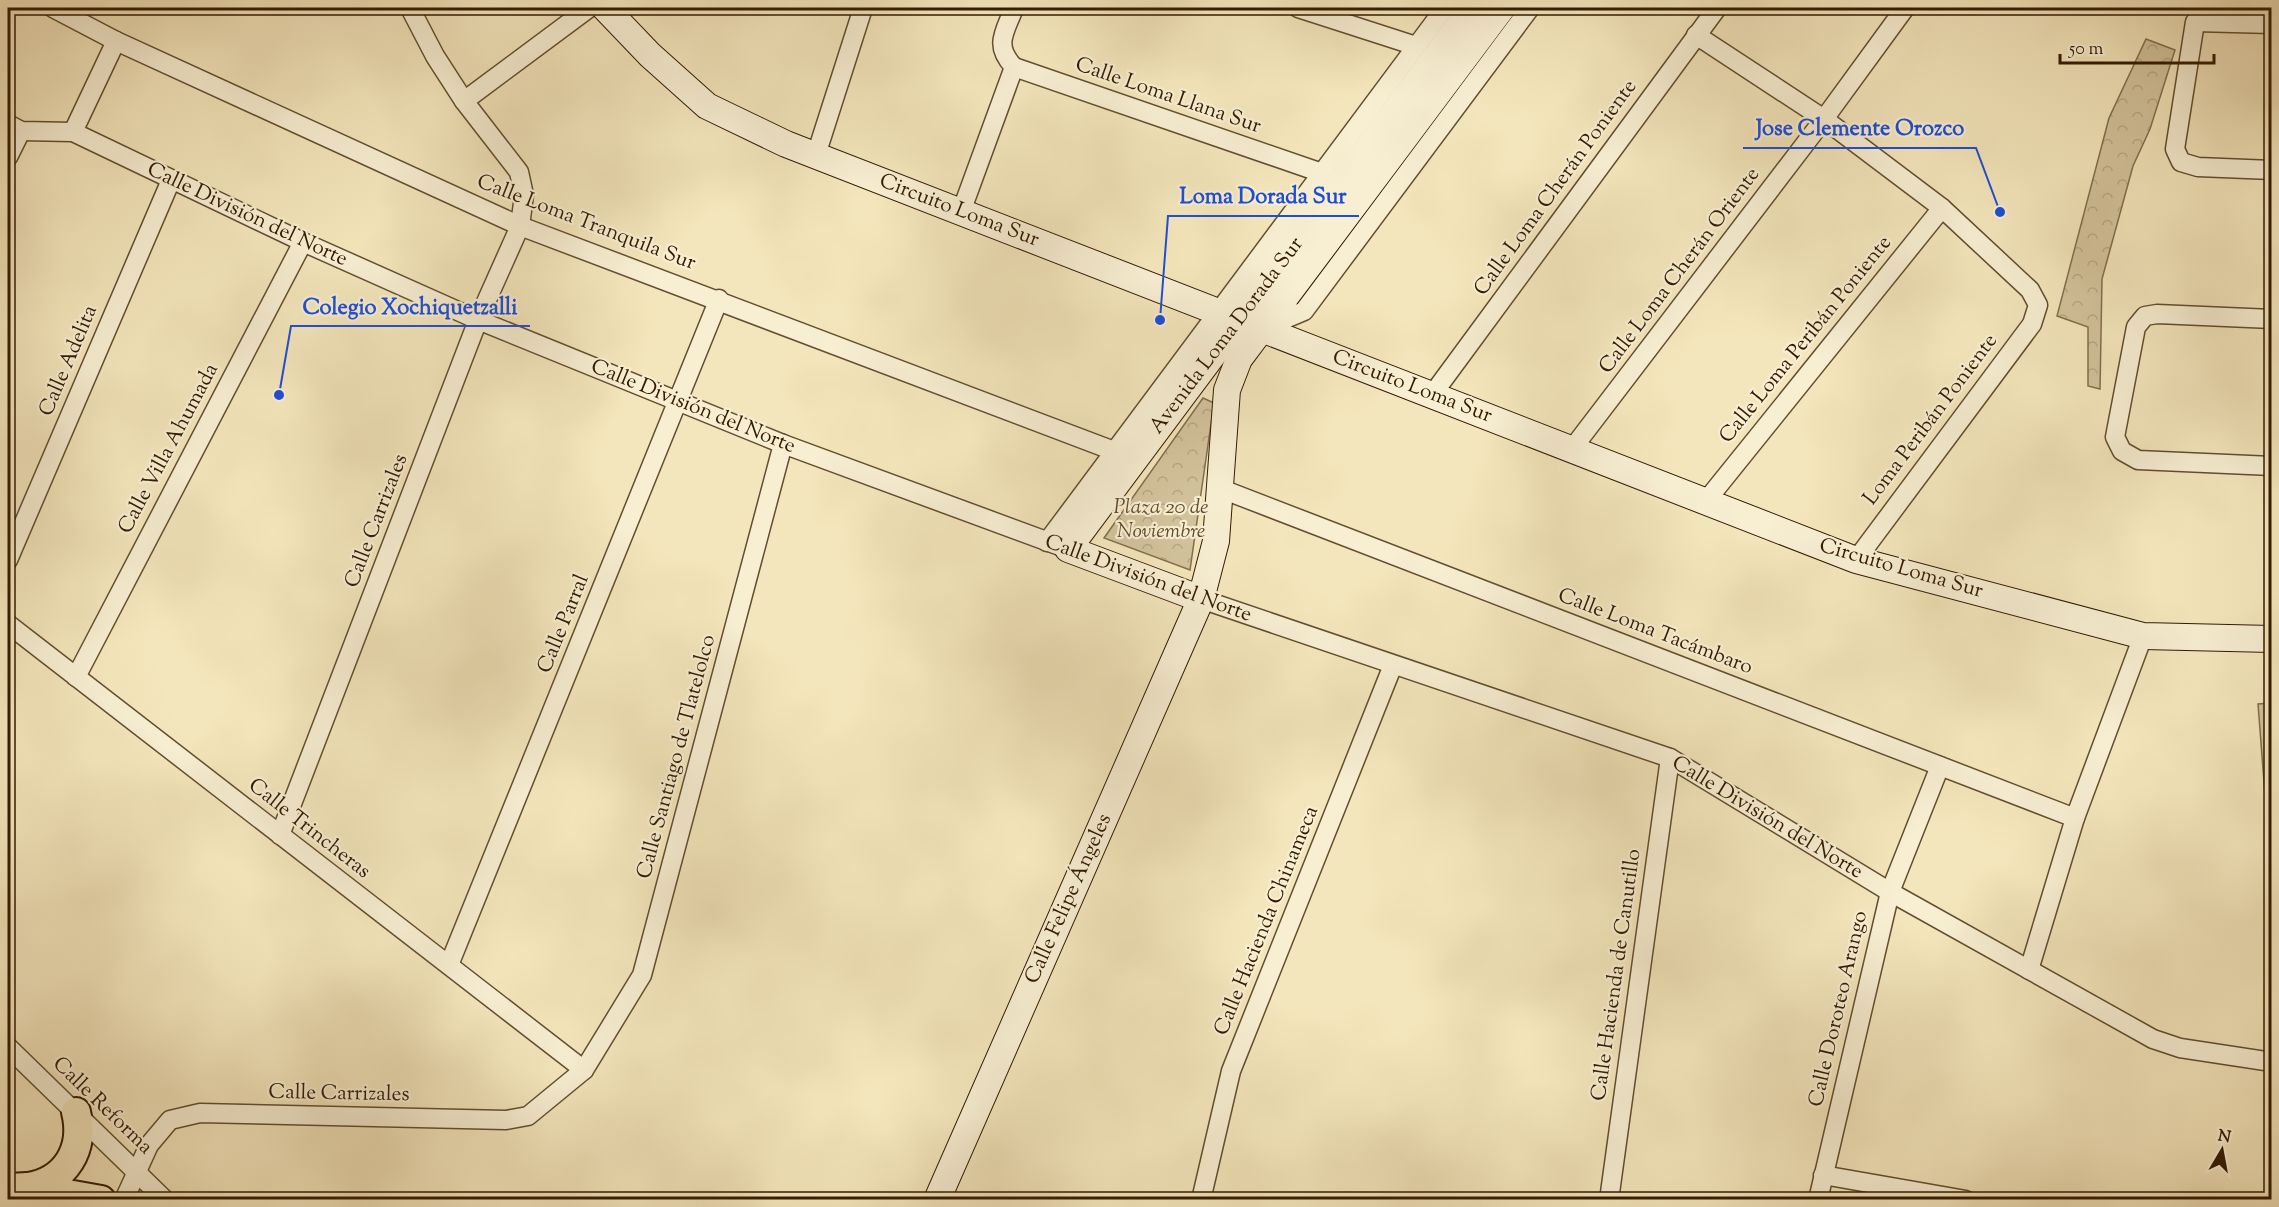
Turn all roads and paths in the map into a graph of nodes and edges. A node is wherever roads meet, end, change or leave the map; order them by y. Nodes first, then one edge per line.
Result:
1 (53, 8) edge
2 (410, 8) edge
3 (589, 8) edge
4 (604, 8) edge
5 (863, 8) edge
6 (1014, 8) edge
7 (1298, 8) edge
8 (1445, 8) edge
9 (1472, 8) edge
10 (1502, 8) edge
11 (1530, 8) edge
12 (1717, 8) edge
13 (1905, 8) edge
14 (2271, 24) edge
15 (1696, 35) junction
16 (116, 41) junction
17 (1416, 46) junction
18 (1009, 62) junction
19 (464, 101) junction
20 (1824, 119) junction
21 (14, 128) edge
22 (73, 132) junction
23 (816, 155) junction
24 (8, 158) edge
25 (2271, 170) edge
26 (1322, 173) junction
27 (171, 180) junction
28 (1942, 208) junction
29 (961, 212) junction
30 (520, 226) junction
31 (303, 242) junction
32 (718, 299) junction
33 (2271, 319) edge
34 (478, 320) junction
35 (1240, 320) junction
36 (1432, 395) junction
37 (679, 402) junction
38 (783, 444) junction
39 (1572, 449) junction
40 (1114, 452) junction
41 (2271, 466) edge
42 (1220, 488) junction
43 (1706, 501) junction
44 (1057, 546) junction
45 (8, 560) edge
46 (1856, 560) junction
47 (1201, 599) junction
48 (8, 624) edge
49 (2143, 636) junction
50 (2271, 639) edge
51 (1393, 665) junction
52 (76, 677) junction
53 (1670, 758) junction
54 (1941, 766) junction
55 (2075, 818) junction
56 (280, 835) junction
57 (1890, 892) junction
58 (449, 965) junction
59 (2029, 970) junction
60 (8, 1047) edge
61 (2271, 1062) edge
62 (584, 1070) junction
63 (76, 1112) junction
64 (138, 1170) junction
65 (1823, 1175) junction
66 (18, 1188) edge
67 (101, 1200) edge
68 (124, 1200) edge
69 (165, 1200) edge
70 (937, 1200) edge
71 (1201, 1200) edge
72 (1609, 1200) edge
73 (1818, 1200) edge
74 (1966, 1200) edge

1 - 16 street, Calle Loma Tranquila Sur
2 - 19 street, Calle Carrizales
3 - 19 street
4 - 23 street, Circuito Loma Sur
5 - 23 street
6 - 18 street
7 - 17 street
8 - 17 street, Avenida Loma Dorada Sur
9 - 35 street, Avenida Loma Dorada Sur
10 - 35 street, Avenida Loma Dorada Sur
11 - 35 street, Avenida Loma Dorada Sur
12 - 15 street, Calle Loma Cherán Poniente
13 - 20 street, Calle Loma Cherán Oriente
14 - 25 street
15 - 20 street
15 - 36 street, Calle Loma Cherán Poniente
16 - 22 street
16 - 30 street, Calle Loma Tranquila Sur
17 - 26 street, Avenida Loma Dorada Sur
18 - 26 street, Calle Loma Llana Sur
18 - 29 street
19 - 30 street, Calle Carrizales
20 - 28 street
20 - 39 street, Calle Loma Cherán Oriente
21 - 22 street, Calle División del Norte
21 - 24 street
22 - 27 street, Calle División del Norte
23 - 29 street, Circuito Loma Sur
26 - 35 street, Avenida Loma Dorada Sur
27 - 31 street, Calle División del Norte
27 - 45 street, Calle Adelita
28 - 43 street, Calle Loma Peribán Poniente
28 - 46 street, Loma Peribán Poniente
29 - 35 street, Circuito Loma Sur
30 - 32 street, Calle Loma Tranquila Sur
30 - 34 street, Calle Carrizales
31 - 34 street, Calle División del Norte
31 - 52 street, Calle Villa Ahumada
32 - 37 street, Calle Parral
32 - 40 street, Calle Loma Tranquila Sur
33 - 41 street
34 - 37 street, Calle División del Norte
34 - 56 street, Calle Carrizales
35 - 36 street, Circuito Loma Sur
35 - 40 street, Avenida Loma Dorada Sur
35 - 42 street, Avenida Loma Dorada Sur
35 - 44 street, Avenida Loma Dorada Sur
36 - 39 street, Circuito Loma Sur
37 - 38 street, Calle División del Norte
37 - 58 street, Calle Parral
38 - 44 street, Calle División del Norte
38 - 62 street, Calle Santiago de Tlatelolco
39 - 43 street, Circuito Loma Sur
40 - 44 street, Avenida Loma Dorada Sur
42 - 47 street, Avenida Loma Dorada Sur
42 - 54 street, Calle Loma Tacámbaro
43 - 46 street, Circuito Loma Sur
44 - 47 street, Calle División del Norte
46 - 49 street, Circuito Loma Sur
47 - 51 street, Calle División del Norte
47 - 70 street, Calle Felipe Ángeles
48 - 52 street, Calle Trincheras
49 - 50 street, Circuito Loma Sur
49 - 55 street
51 - 53 street, Calle División del Norte
51 - 71 street, Calle Hacienda Chinameca
52 - 56 street, Calle Trincheras
53 - 57 street, Calle División del Norte
53 - 72 street, Calle Hacienda de Canutillo
54 - 55 street, Calle Loma Tacámbaro
54 - 57 street, Calle Doroteo Arango
55 - 59 street
56 - 58 street, Calle Trincheras
57 - 59 street, Calle División del Norte
57 - 65 street, Calle Doroteo Arango
58 - 62 street, Calle Trincheras
59 - 61 street, Calle División del Norte
60 - 63 street, Calle Reforma
62 - 64 street, Calle Carrizales
63 - 64 street, Calle Reforma
63 - 66 main road
64 - 68 street, Calle Carrizales
64 - 69 street, Calle Reforma
65 - 73 street, Calle Doroteo Arango
65 - 74 street
66 - 67 main road

